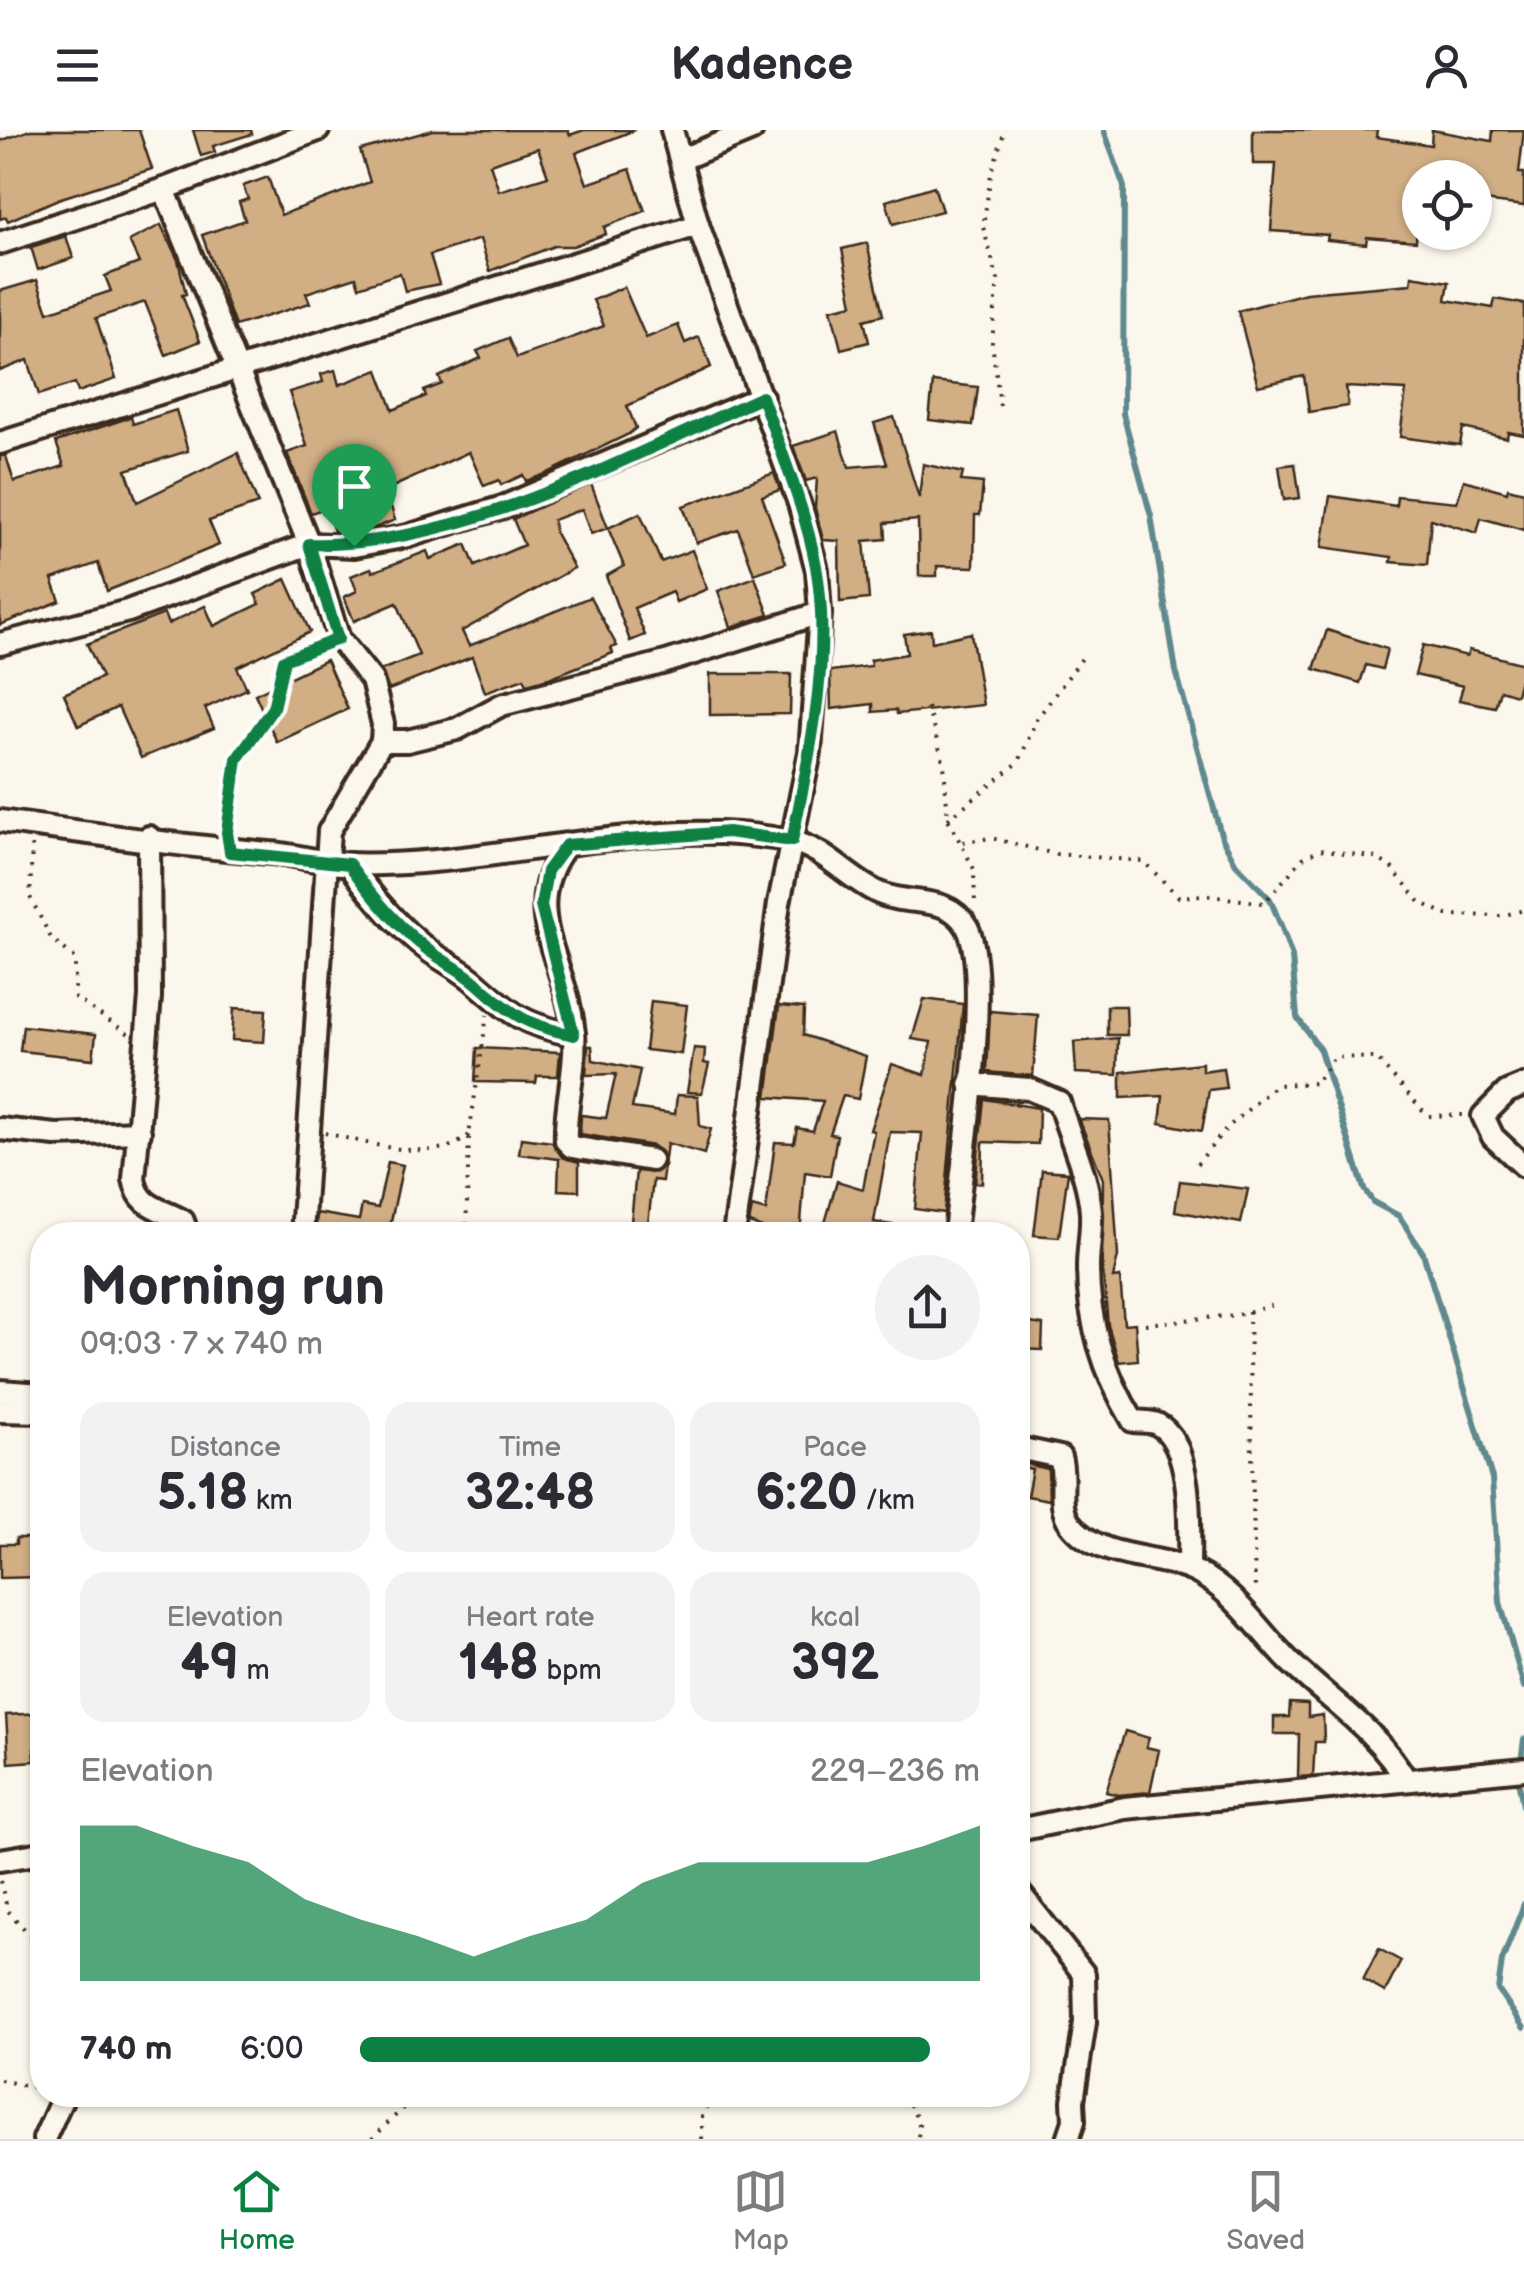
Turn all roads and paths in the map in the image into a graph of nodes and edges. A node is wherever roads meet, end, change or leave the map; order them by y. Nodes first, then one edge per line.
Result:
1 (318, 130) edge
2 (672, 130) edge
3 (752, 130) edge
4 (1005, 130) edge
5 (262, 140) edge
6 (682, 159) junction
7 (164, 189) junction
8 (698, 225) junction
9 (0, 243) edge
10 (242, 370) junction
11 (762, 397) junction
12 (1000, 406) dead end
13 (0, 443) edge
14 (309, 544) junction
15 (820, 613) junction
16 (338, 639) junction
17 (0, 644) edge
18 (1083, 657) dead end
19 (927, 707) dead end
20 (382, 741) junction
21 (948, 820) junction
22 (0, 821) edge
23 (31, 825) junction
24 (149, 838) junction
25 (792, 841) junction
26 (963, 842) junction
27 (566, 845) junction
28 (230, 852) junction
29 (326, 862) junction
30 (349, 864) junction
31 (975, 910) dead end
32 (1524, 910) edge
33 (492, 1001) junction
34 (574, 1035) junction
35 (147, 1051) junction
36 (970, 1084) junction
37 (1524, 1085) edge
38 (1483, 1116) junction
39 (0, 1129) edge
40 (308, 1130) junction
41 (140, 1132) junction
42 (469, 1135) junction
43 (651, 1160) dead end
44 (1198, 1164) dead end
45 (1524, 1166) edge
46 (183, 1222) edge
47 (303, 1222) edge
48 (466, 1222) edge
49 (736, 1222) edge
50 (957, 1222) edge
51 (1279, 1304) dead end
52 (1249, 1311) junction
53 (1145, 1324) dead end
54 (0, 1391) edge
55 (30, 1393) edge
56 (0, 1411) edge
57 (30, 1412) edge
58 (1030, 1450) edge
59 (1189, 1569) junction
60 (1252, 1622) junction
61 (1524, 1769) edge
62 (1406, 1780) junction
63 (1030, 1828) edge
64 (30, 1855) edge
65 (0, 1860) edge
66 (0, 1881) edge
67 (1030, 1905) edge
68 (30, 1935) edge
69 (0, 2080) edge
70 (30, 2086) edge
71 (59, 2107) edge
72 (403, 2107) edge
73 (707, 2107) edge
74 (911, 2107) edge
75 (44, 2139) edge
76 (372, 2139) edge
77 (702, 2139) edge
78 (918, 2139) edge
79 (1068, 2139) edge

1 - 5 street
2 - 6 street
3 - 6 street
4 - 12 path
5 - 7 street
6 - 8 street
7 - 9 street
7 - 10 street
8 - 10 street
8 - 11 street
10 - 13 street
10 - 14 street
11 - 14 street
11 - 15 street
14 - 16 street
14 - 17 street
15 - 20 street
15 - 25 street
16 - 20 street
16 - 28 path
18 - 21 path
19 - 21 path
20 - 29 street
21 - 26 path
22 - 23 street
23 - 24 street
23 - 35 path
24 - 28 street
24 - 35 street
25 - 27 street
25 - 36 street
25 - 49 street
26 - 31 path
26 - 32 path
27 - 30 street
27 - 34 street
28 - 29 street
29 - 30 street
29 - 40 street
30 - 33 street
33 - 34 street
33 - 42 path
34 - 43 street
35 - 41 street
36 - 50 street
36 - 59 street
37 - 38 street
38 - 44 path
38 - 45 street
39 - 41 street
40 - 42 path
40 - 47 street
41 - 46 street
42 - 48 path
51 - 52 path
52 - 53 path
52 - 60 path
54 - 55 street
56 - 57 street
58 - 59 street
59 - 60 street
60 - 62 street
61 - 62 street
62 - 63 street
64 - 65 street
66 - 68 path
67 - 79 street
69 - 70 path
71 - 75 street
72 - 76 path
73 - 77 path
74 - 78 path

